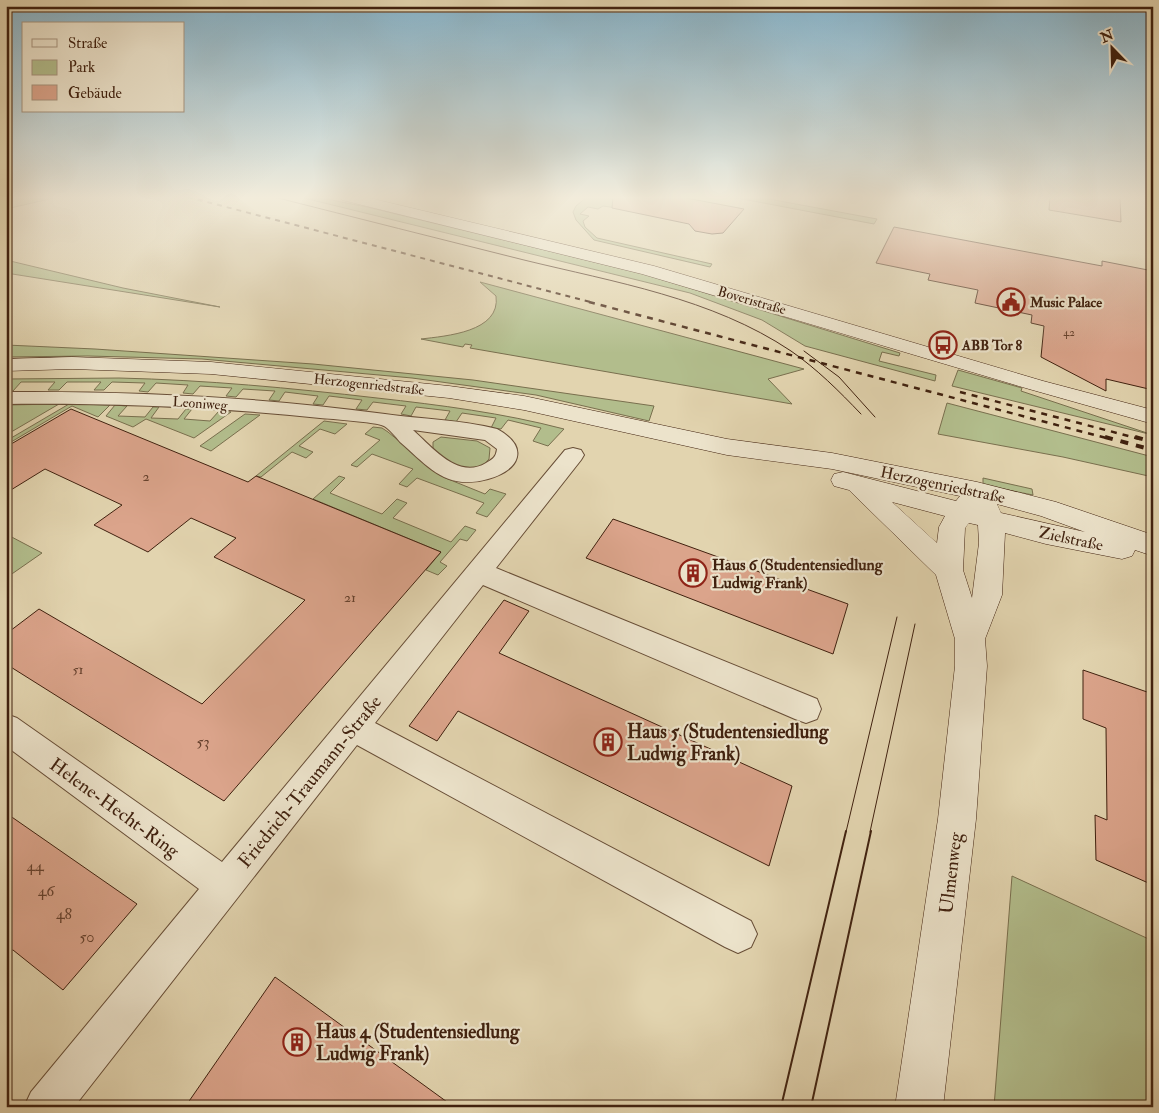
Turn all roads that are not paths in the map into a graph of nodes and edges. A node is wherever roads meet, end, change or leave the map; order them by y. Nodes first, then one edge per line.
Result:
1 (561, 249) edge
2 (6, 365) edge
3 (6, 398) edge
4 (1153, 417) edge
5 (392, 422) junction
6 (727, 447) junction
7 (573, 455) dead end
8 (857, 484) junction
9 (970, 501) junction
10 (990, 519) junction
11 (1153, 546) edge
12 (1153, 554) edge
13 (949, 570) junction
14 (478, 572) junction
15 (970, 639) junction
16 (806, 709) dead end
17 (353, 727) junction
18 (6, 728) edge
19 (225, 886) junction
20 (738, 934) dead end
21 (46, 1107) edge
22 (919, 1107) edge

1 - 4 street, Boveristraße
2 - 6 street, Herzogenriedstraße
3 - 5 street, Leoniweg
5 - 5 street, Leoniweg
6 - 8 street, Herzogenriedstraße
6 - 9 street, Herzogenriedstraße
7 - 14 street, Friedrich-Traumann-Straße
8 - 9 street, Herzogenriedstraße
8 - 13 street
9 - 10 street, Herzogenriedstraße
9 - 11 street, Herzogenriedstraße
9 - 13 street, Ulmenweg
10 - 12 street, Zielstraße
10 - 15 street, Ulmenweg
13 - 15 street, Ulmenweg
14 - 16 street
14 - 17 street, Friedrich-Traumann-Straße
15 - 22 street, Ulmenweg
17 - 19 street, Friedrich-Traumann-Straße
17 - 20 street
18 - 19 street, Helene-Hecht-Ring
19 - 21 street, Friedrich-Traumann-Straße

